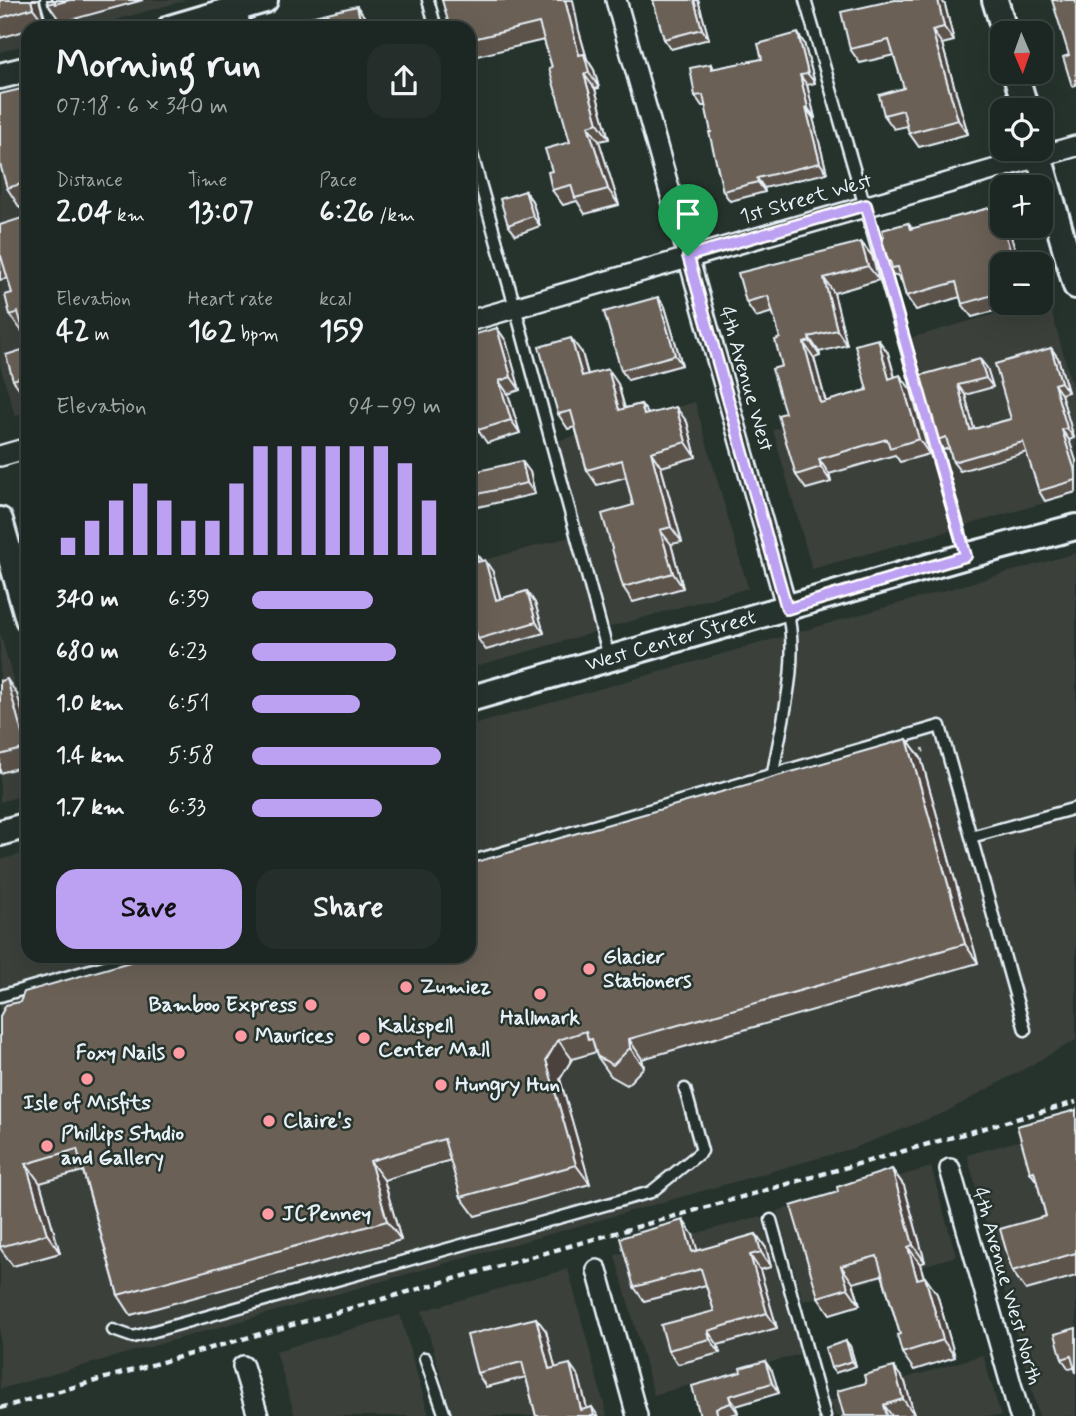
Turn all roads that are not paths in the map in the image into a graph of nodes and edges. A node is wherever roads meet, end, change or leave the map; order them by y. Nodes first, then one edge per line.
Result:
1 (46, 0) edge
2 (265, 0) edge
3 (428, 0) edge
4 (616, 0) edge
5 (805, 0) edge
6 (995, 0) edge
7 (236, 12) edge
8 (52, 21) edge
9 (199, 21) edge
10 (434, 21) edge
11 (1001, 21) edge
12 (21, 71) edge
13 (0, 76) edge
14 (1076, 146) edge
15 (1053, 150) edge
16 (1012, 161) edge
17 (1040, 161) edge
18 (476, 169) edge
19 (866, 205) junction
20 (688, 256) junction
21 (1076, 286) edge
22 (515, 307) junction
23 (476, 319) edge
24 (21, 450) edge
25 (0, 456) edge
26 (0, 520) edge
27 (1076, 527) edge
28 (966, 556) junction
29 (21, 595) edge
30 (787, 609) junction
31 (609, 659) junction
32 (476, 697) edge
33 (773, 773) junction
34 (1076, 808) edge
35 (21, 827) edge
36 (0, 833) edge
37 (971, 837) junction
38 (476, 860) edge
39 (109, 963) edge
40 (0, 996) edge
41 (1026, 1030) dead end
42 (684, 1089) dead end
43 (950, 1169) dead end
44 (771, 1220) dead end
45 (597, 1270) dead end
46 (113, 1331) dead end
47 (425, 1358) dead end
48 (243, 1367) dead end
49 (258, 1416) edge
50 (445, 1416) edge
51 (637, 1416) edge
52 (825, 1416) edge
53 (1020, 1416) edge

1 - 8 lane
2 - 7 street
3 - 10 lane
4 - 20 street, 4th Avenue West
5 - 19 lane
6 - 11 street
7 - 9 street
12 - 13 street
14 - 15 street, 1st Street West
16 - 19 street, 1st Street West
17 - 21 street
18 - 22 lane
19 - 20 street, 1st Street West
19 - 28 lane
20 - 22 street, 1st Street West
20 - 30 street, 4th Avenue West
22 - 23 street, 1st Street West
22 - 31 lane
24 - 25 street
26 - 29 street
27 - 28 street, West Center Street
28 - 30 street, West Center Street
30 - 31 street, West Center Street
30 - 33 lane
31 - 32 street, West Center Street
33 - 37 lane
33 - 38 lane
34 - 37 lane
35 - 36 street
37 - 41 lane
39 - 40 lane
42 - 46 lane
43 - 53 street, 4th Avenue West North
44 - 52 lane
45 - 51 street
47 - 50 lane
48 - 49 street

